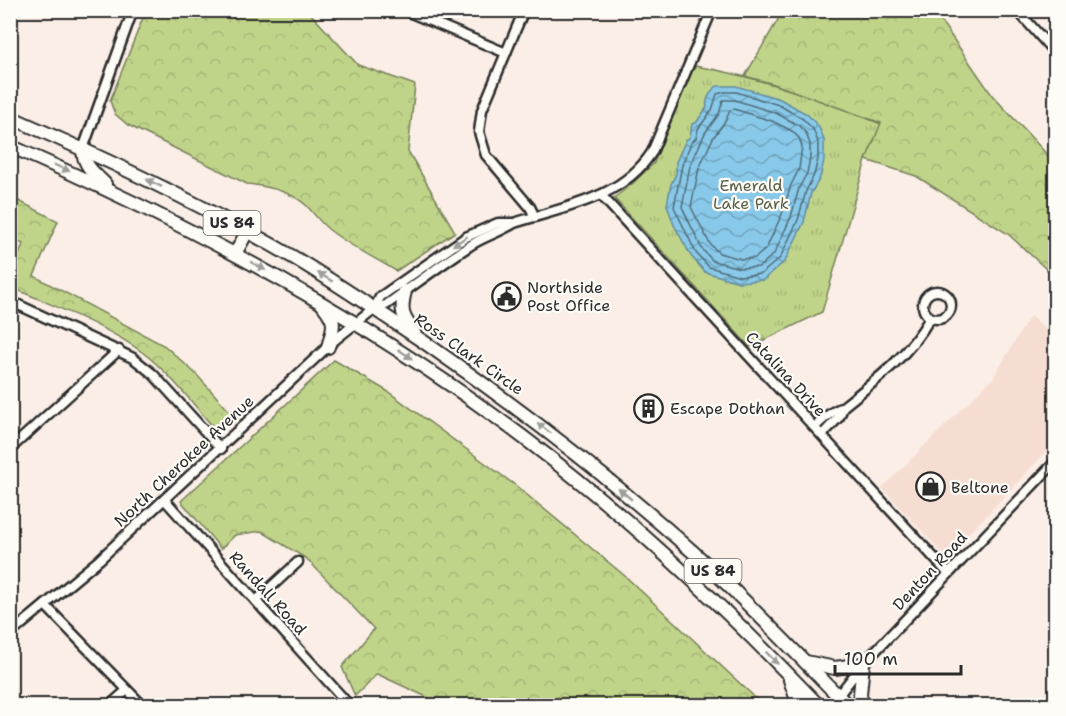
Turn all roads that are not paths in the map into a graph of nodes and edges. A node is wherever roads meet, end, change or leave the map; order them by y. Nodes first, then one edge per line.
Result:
1 (133, 10) edge
2 (404, 10) edge
3 (524, 10) edge
4 (712, 10) edge
5 (1017, 10) edge
6 (506, 53) junction
7 (1056, 54) edge
8 (10, 117) edge
9 (10, 146) edge
10 (83, 149) junction
11 (112, 192) junction
12 (601, 195) junction
13 (535, 217) junction
14 (514, 223) junction
15 (247, 232) junction
16 (235, 254) junction
17 (405, 291) junction
18 (318, 300) junction
19 (10, 301) edge
20 (375, 308) junction
21 (930, 318) dead end
22 (356, 322) junction
23 (418, 338) junction
24 (328, 347) junction
25 (119, 350) junction
26 (843, 408) junction
27 (814, 427) junction
28 (822, 435) junction
29 (10, 449) edge
30 (221, 449) junction
31 (1056, 461) edge
32 (590, 464) junction
33 (578, 480) junction
34 (165, 500) junction
35 (694, 553) junction
36 (298, 562) dead end
37 (680, 568) junction
38 (948, 573) junction
39 (256, 601) junction
40 (45, 605) junction
41 (763, 619) junction
42 (740, 625) junction
43 (10, 634) edge
44 (805, 661) junction
45 (863, 663) junction
46 (788, 673) junction
47 (128, 690) junction
48 (834, 700) edge
49 (109, 705) edge
50 (143, 705) edge
51 (350, 705) edge
52 (799, 705) edge
53 (819, 705) edge
54 (848, 705) edge
55 (862, 705) edge

1 - 10 street
2 - 6 street
3 - 6 street
4 - 12 street, North Cherokee Avenue
5 - 7 street
6 - 13 street
8 - 10 highway, Ross Clark Circle / US 84
9 -> 11 highway, US 84
10 - 11 highway
15 -> 10 highway, Ross Clark Circle / US 84
11 - 16 highway, US 84
12 - 13 street, North Cherokee Avenue
12 - 27 street, Catalina Drive
13 - 14 street, North Cherokee Avenue
14 - 17 street, North Cherokee Avenue
14 -> 20 street, North Cherokee Avenue
15 - 16 highway
20 -> 15 highway, Ross Clark Circle / US 84
16 -> 18 highway, US 84
17 - 20 street, North Cherokee Avenue
17 - 23 highway
18 - 22 highway, US 84
18 - 24 highway
19 - 25 street
20 - 22 street, North Cherokee Avenue
20 - 23 highway, Ross Clark Circle / US 84
21 - 26 street
22 - 24 street, North Cherokee Avenue
22 -> 33 highway, US 84
32 -> 23 highway, Ross Clark Circle / US 84
24 - 30 street, North Cherokee Avenue
25 - 29 street
25 - 30 street
26 - 27 street
26 - 28 street
27 - 28 street, Catalina Drive
28 - 38 street, Catalina Drive
30 - 34 street, North Cherokee Avenue
31 - 38 street, Denton Road
32 - 33 highway
35 -> 32 highway, Ross Clark Circle / US 84
33 - 37 highway, US 84
34 - 39 street, Randall Road
34 - 40 street, North Cherokee Avenue
35 - 37 highway
35 - 41 highway, Ross Clark Circle / US 84
36 - 39 street
37 - 42 highway, US 84
38 - 45 street, Denton Road
39 - 51 street, Randall Road
40 - 43 street, North Cherokee Avenue
40 - 47 street
41 - 42 highway
41 - 44 highway, Ross Clark Circle / US 84
42 -> 46 highway, US 84
44 - 45 highway
44 - 48 highway, Ross Clark Circle / US 84
45 - 48 street, Denton Road
45 - 55 highway
46 - 52 highway
46 - 53 highway, US 84
47 - 49 street
47 - 50 street
48 - 54 highway, Ross Clark Circle / US 84

